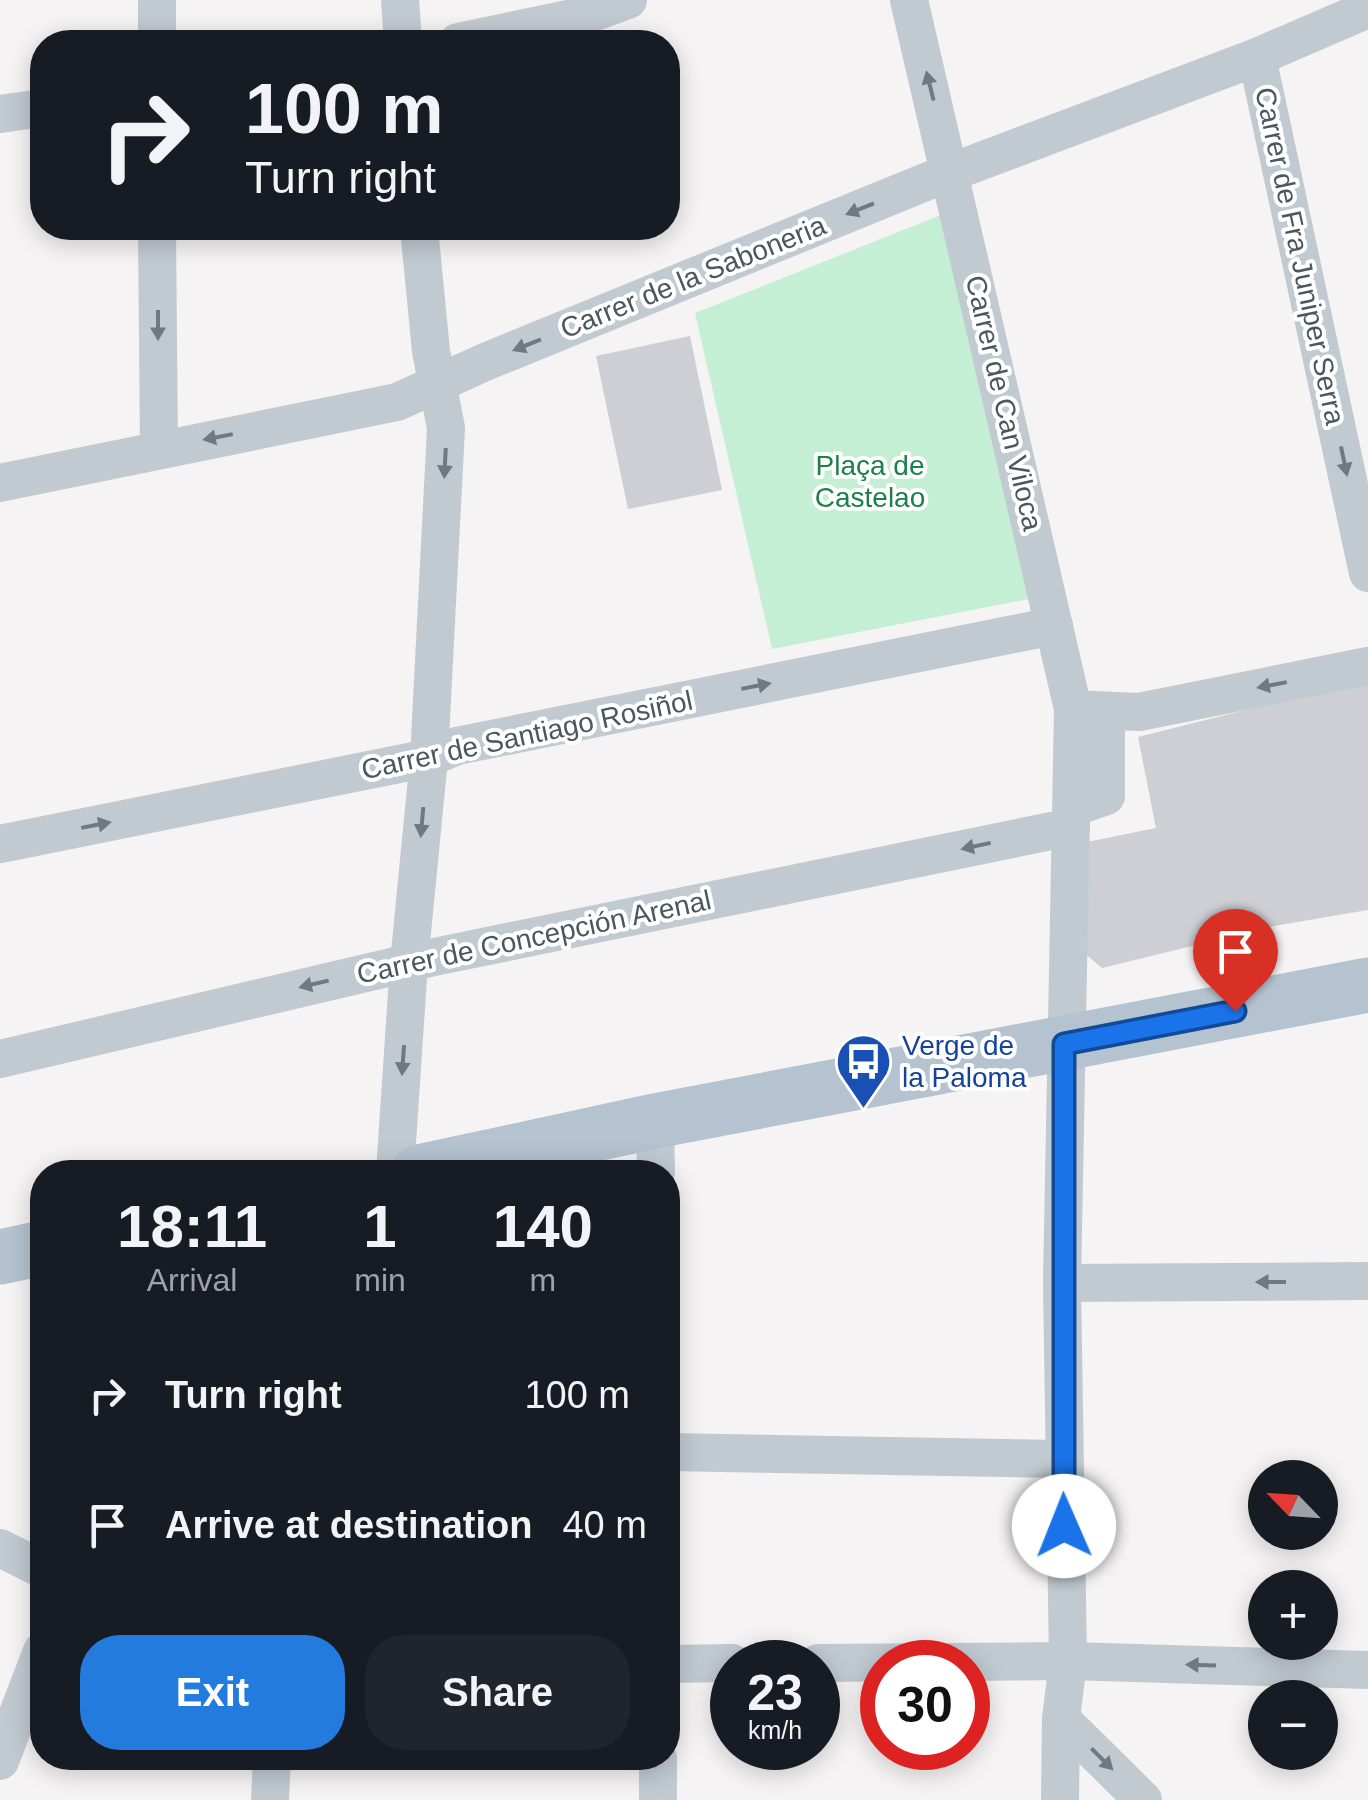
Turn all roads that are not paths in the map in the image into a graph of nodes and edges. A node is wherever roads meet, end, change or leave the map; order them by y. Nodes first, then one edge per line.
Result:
1 (157, 0) edge
2 (400, 0) edge
3 (628, 0) edge
4 (909, 0) edge
5 (1368, 9) edge
6 (156, 30) edge
7 (402, 30) edge
8 (515, 30) edge
9 (1257, 57) junction
10 (30, 110) edge
11 (0, 114) edge
12 (951, 172) junction
13 (158, 240) edge
14 (420, 240) edge
15 (440, 384) junction
16 (159, 449) junction
17 (0, 483) edge
18 (1368, 573) edge
19 (1054, 626) junction
20 (1368, 666) edge
21 (1090, 711) junction
22 (429, 758) junction
23 (1072, 818) junction
24 (0, 844) edge
25 (409, 963) junction
26 (1368, 985) edge
27 (1064, 1044) junction
28 (0, 1059) edge
29 (656, 1147) edge
30 (396, 1160) edge
31 (533, 1160) edge
32 (30, 1251) edge
33 (0, 1257) edge
34 (1368, 1281) edge
35 (1062, 1282) junction
36 (680, 1452) edge
37 (1062, 1459) junction
38 (0, 1548) edge
39 (30, 1563) edge
40 (1068, 1661) junction
41 (840, 1663) edge
42 (680, 1664) edge
43 (710, 1664) edge
44 (1368, 1670) edge
45 (30, 1682) edge
46 (1061, 1719) junction
47 (0, 1761) edge
48 (271, 1770) edge
49 (658, 1770) edge
50 (270, 1800) edge
51 (658, 1800) edge
52 (1060, 1800) edge
53 (1143, 1800) edge

1 - 6 street
2 - 7 street
3 - 8 street
12 -> 4 street, Carrer de Can Viloca
5 - 9 street, Carrer de la Saboneria
9 - 12 street, Carrer de la Saboneria
9 -> 18 street, Carrer de Fra Juniper Serra
10 - 11 street
12 -> 15 street, Carrer de la Saboneria
12 - 19 street, Carrer de Can Viloca
13 -> 16 street
14 - 15 street
15 -> 16 street, Carrer de la Saboneria
15 -> 22 street
16 - 17 street, Carrer de la Saboneria
19 - 21 street, Carrer de Can Viloca
22 -> 19 street, Carrer de Santiago Rosiñol
20 -> 21 street
21 - 23 street, Carrer de Can Viloca
24 -> 22 street, Carrer de Santiago Rosiñol
22 -> 25 street
23 -> 25 street, Carrer de Concepción Arenal
23 - 27 street, Carrer de Can Viloca
25 -> 28 street, Carrer de Concepción Arenal
25 -> 30 street
26 - 27 main road
27 - 29 main road
27 - 35 street, Carrer de Can Viloca
29 - 31 main road
32 - 33 main road
34 -> 35 street
35 - 37 street, Carrer de Can Viloca
36 - 37 street
37 - 40 street, Carrer de Can Viloca
38 - 39 street
40 - 41 street
44 -> 40 street
40 - 46 street, Carrer de Can Viloca
42 - 43 street
45 - 47 street
46 - 52 street, Carrer de Can Viloca
46 -> 53 street
48 - 50 street
49 - 51 street

